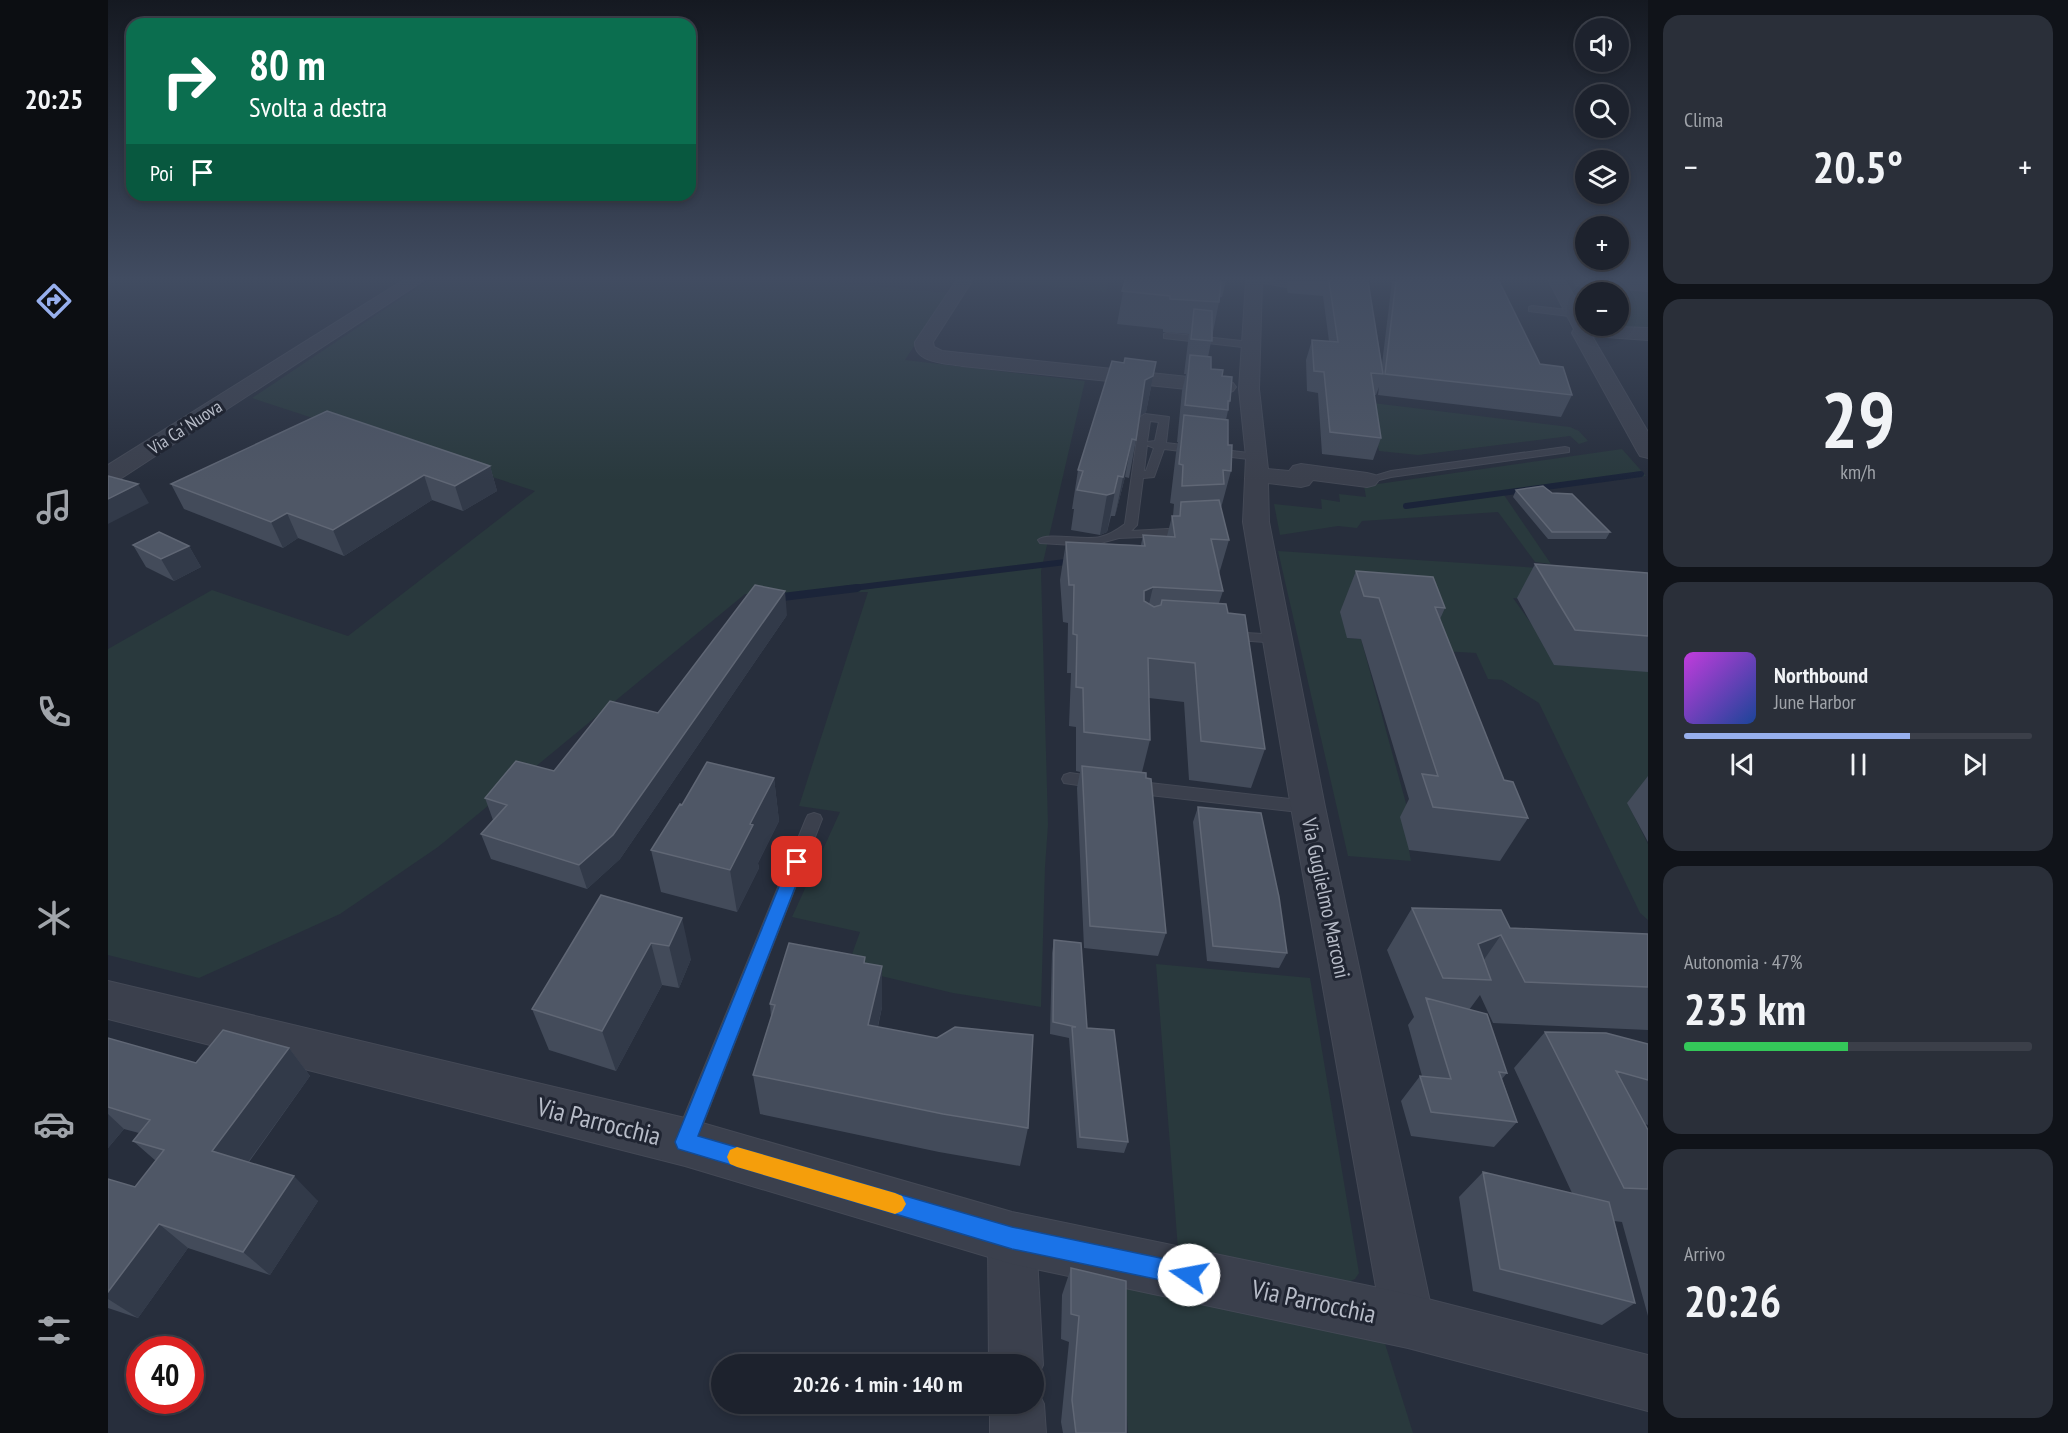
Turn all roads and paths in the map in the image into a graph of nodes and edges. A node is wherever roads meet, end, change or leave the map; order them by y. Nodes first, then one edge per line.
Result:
1 (309, 348) edge
2 (924, 348) edge
3 (1251, 348) edge
4 (1589, 348) edge
5 (1249, 389) junction
6 (1141, 442) junction
7 (1160, 445) junction
8 (1565, 450) dead end
9 (1648, 451) edge
10 (1257, 466) junction
11 (1137, 474) junction
12 (108, 476) edge
13 (1368, 480) joint
14 (1197, 532) edge
15 (1120, 535) junction
16 (1044, 540) dead end
17 (1211, 635) edge
18 (1279, 639) junction
19 (1070, 779) dead end
20 (1308, 807) junction
21 (814, 819) dead end
22 (108, 1000) edge
23 (685, 1142) junction
24 (1012, 1238) junction
25 (1408, 1321) junction
26 (1016, 1354) edge
27 (1648, 1383) edge
28 (1017, 1414) edge
29 (1018, 1433) edge

1 - 12 street, Via Ca' Nuova
2 - 5 street
3 - 5 street, Via Guglielmo Marconi
4 - 9 street
5 - 10 street, Via Guglielmo Marconi
6 - 7 lane
6 - 7 lane
6 - 11 lane
7 - 10 lane
7 - 11 lane
8 - 13 lane
10 - 13 street
10 - 18 street, Via Guglielmo Marconi
11 - 15 lane
14 - 15 lane
15 - 16 lane
17 - 18 lane
18 - 20 street, Via Guglielmo Marconi
19 - 20 lane
20 - 25 street, Via Guglielmo Marconi
21 - 23 lane
22 - 23 street, Via Parrocchia
23 - 24 street, Via Parrocchia
24 - 25 street, Via Parrocchia
24 - 26 street
25 - 27 street, Via Parrocchia
28 - 29 street

